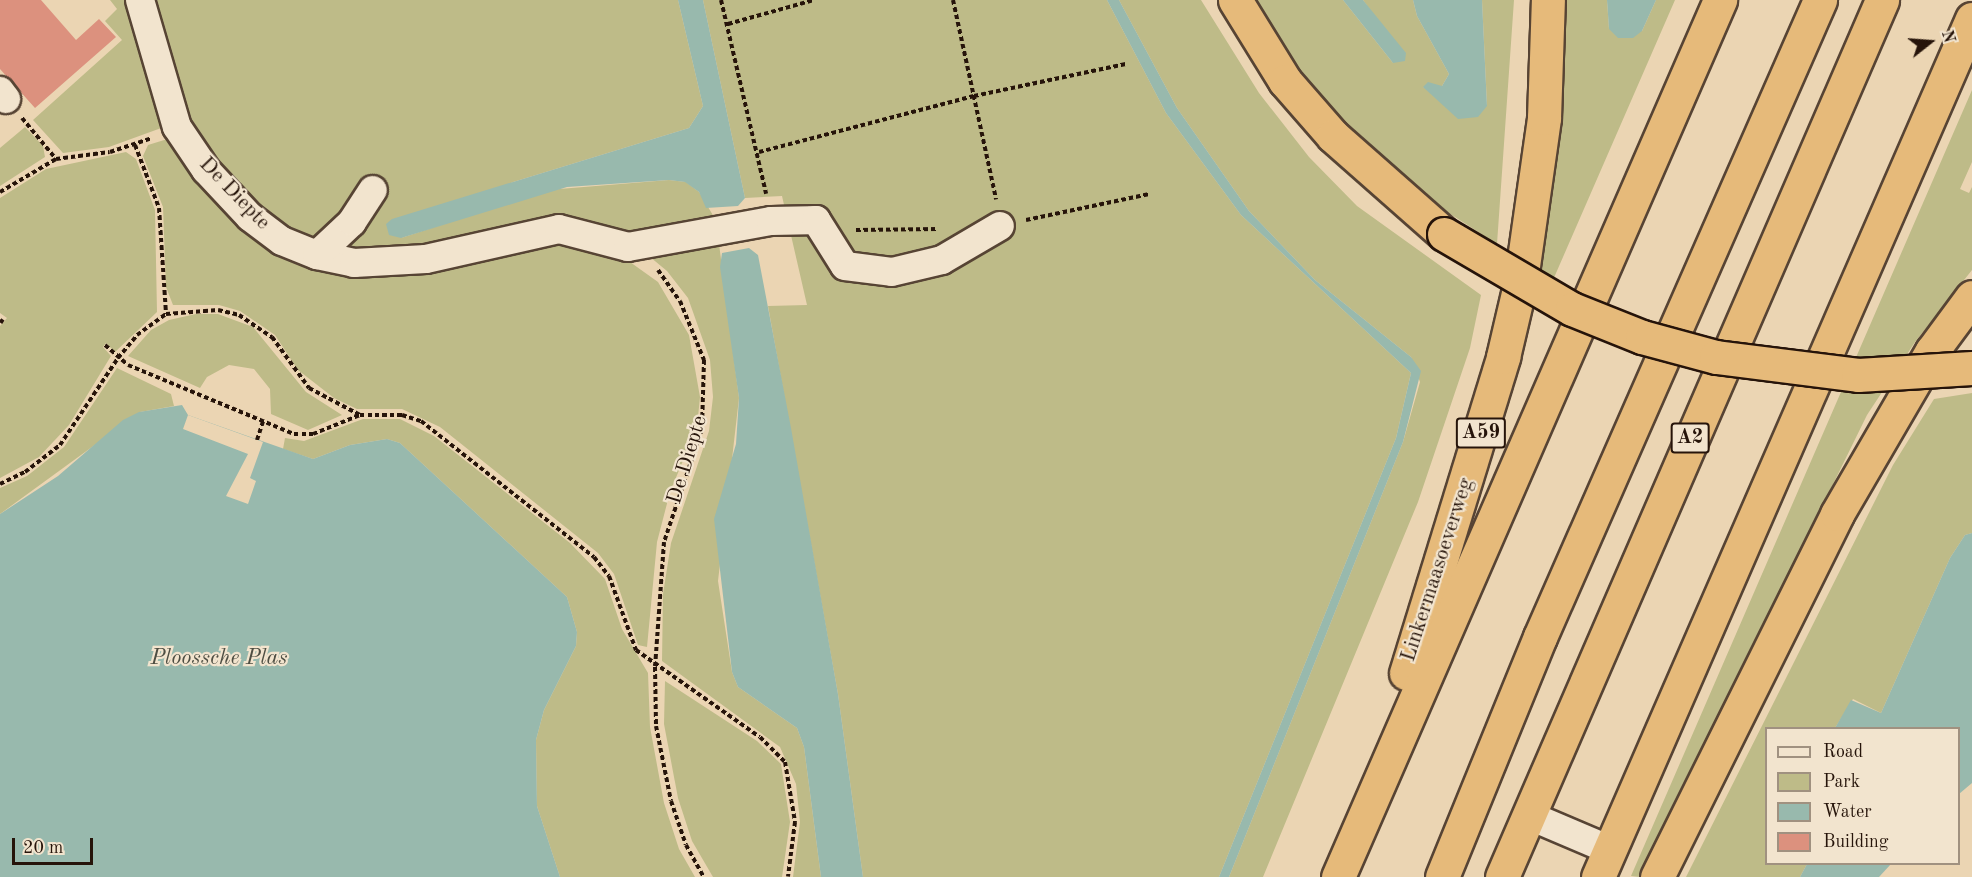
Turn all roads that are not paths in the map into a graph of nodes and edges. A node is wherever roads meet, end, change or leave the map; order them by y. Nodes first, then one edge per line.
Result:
1 (140, 0) edge
2 (1235, 0) edge
3 (1548, 0) edge
4 (1720, 0) edge
5 (1821, 0) edge
6 (1882, 0) edge
7 (1972, 19) edge
8 (373, 190) dead end
9 (1000, 226) road end
10 (317, 255) junction
11 (1972, 297) edge
12 (1972, 368) edge
13 (1527, 815) junction
14 (1604, 863) edge
15 (1343, 865) edge
16 (1442, 877) edge
17 (1502, 877) edge
18 (1657, 877) edge

1 - 10 street, De Diepte
2 - 12 highway, bridge
3 - 15 highway, Linkermaasoeverweg / A59
4 - 15 highway
5 - 16 highway
6 - 13 highway, A2
7 - 14 highway
8 - 10 street
9 - 10 street, De Diepte
11 - 18 highway
13 - 14 street
13 - 17 highway, A2

